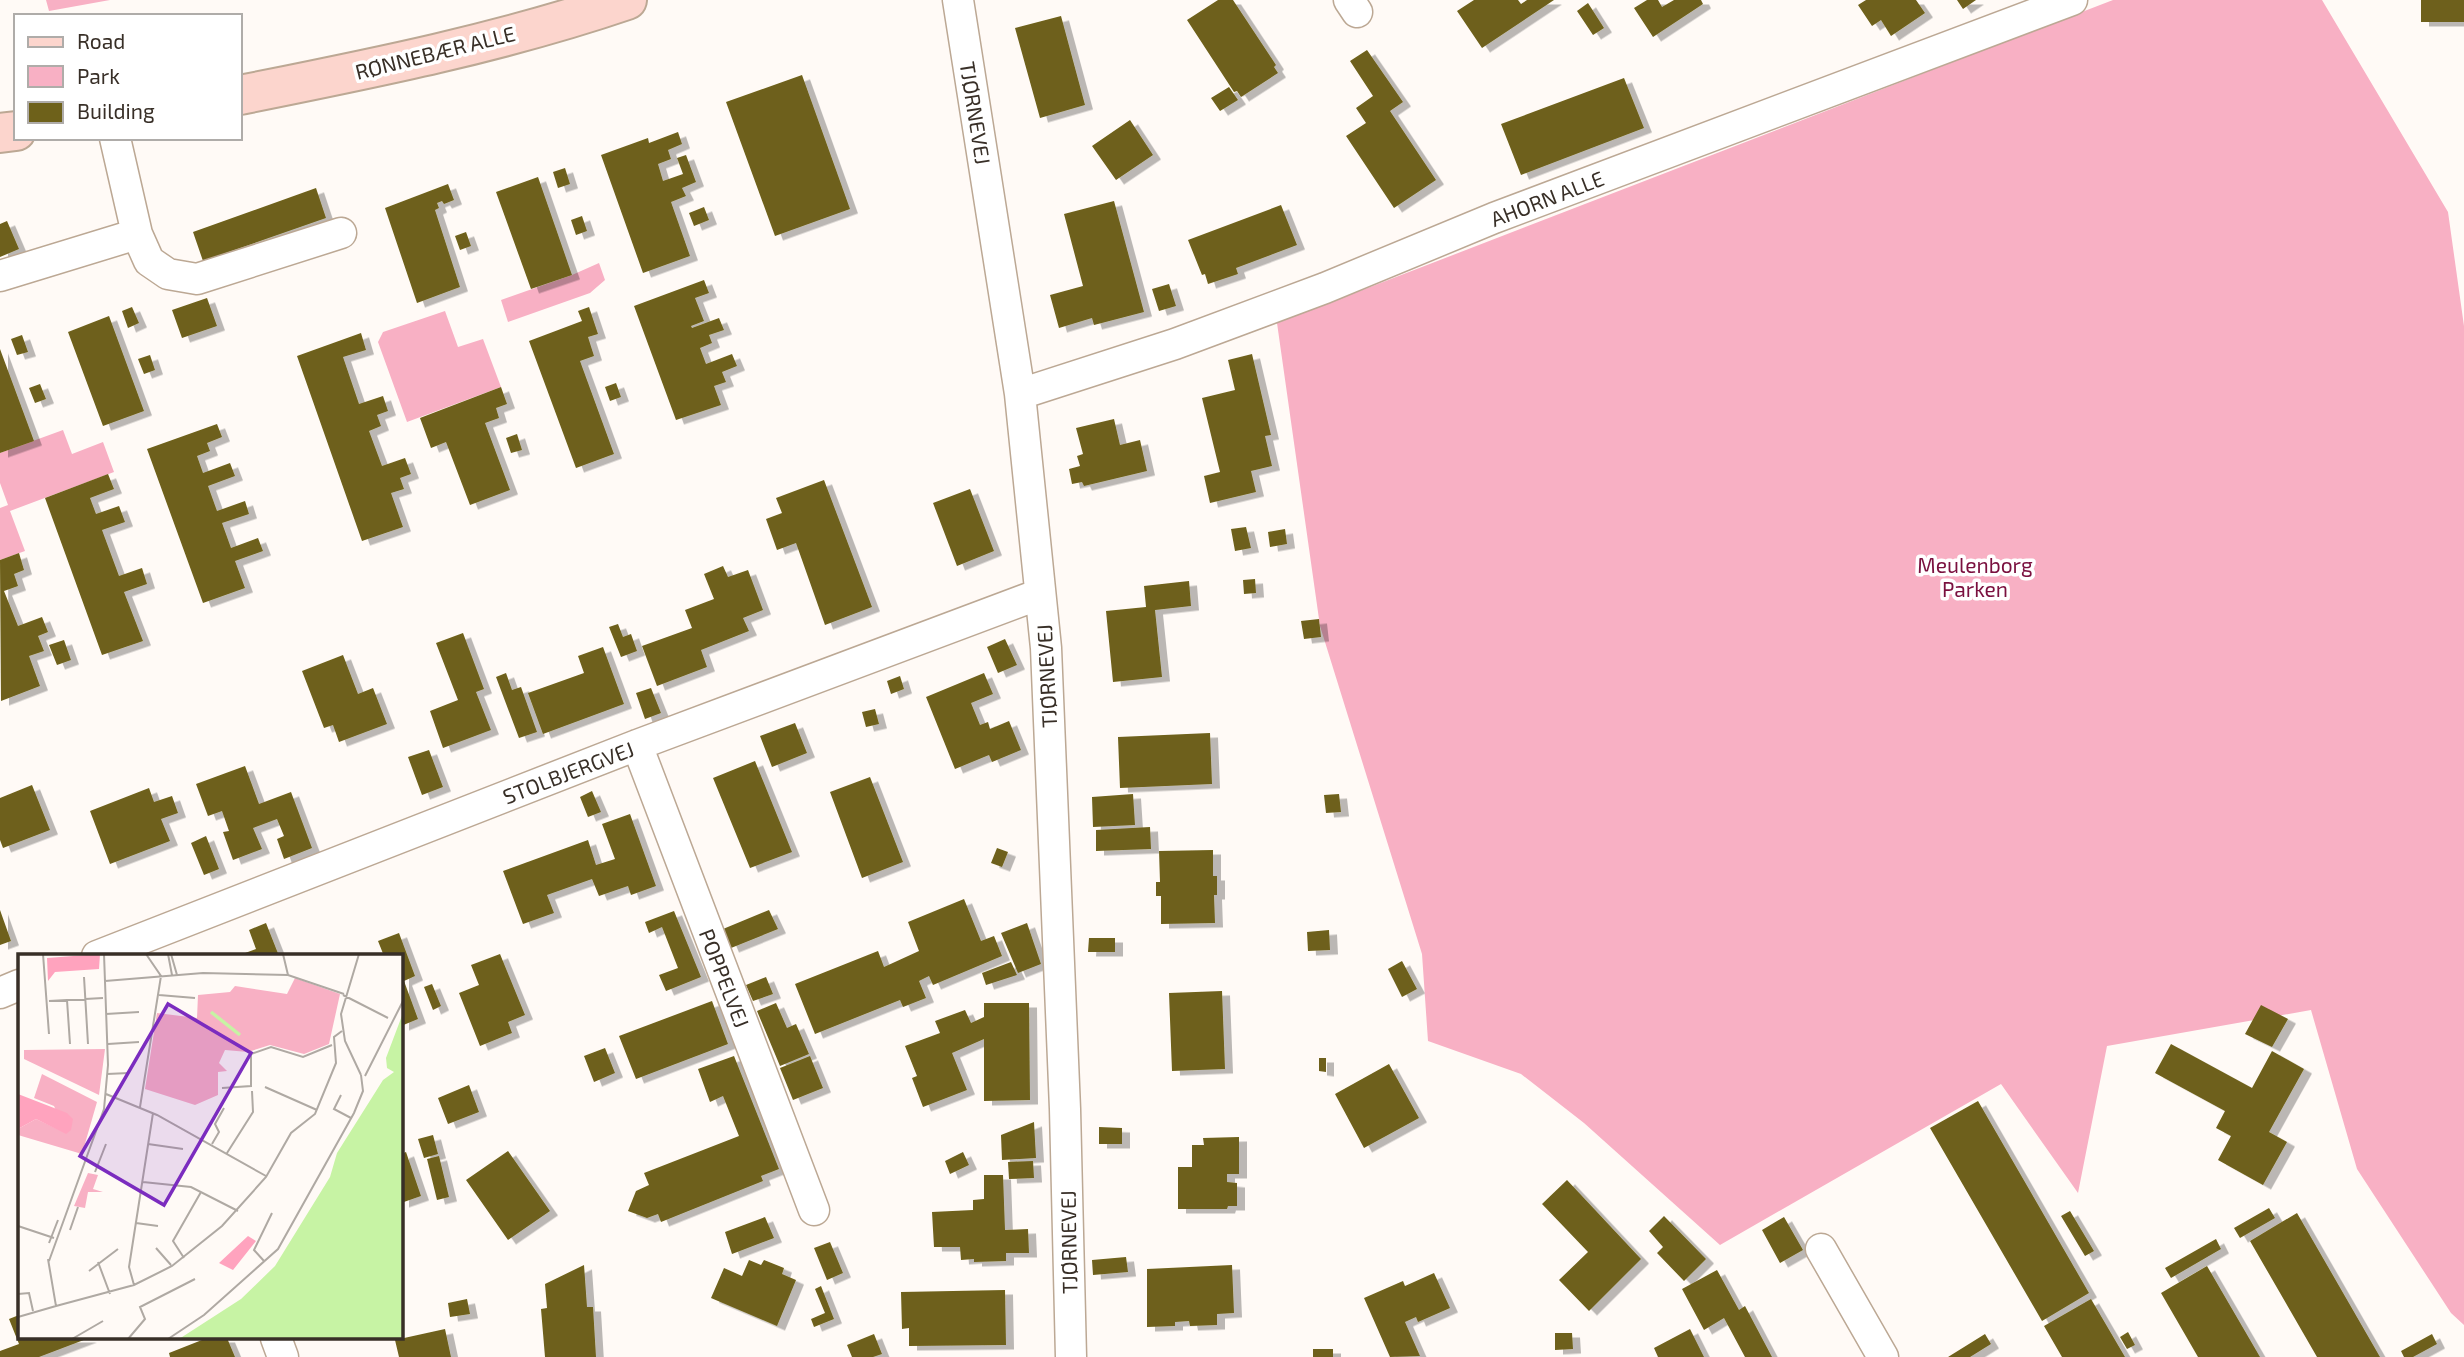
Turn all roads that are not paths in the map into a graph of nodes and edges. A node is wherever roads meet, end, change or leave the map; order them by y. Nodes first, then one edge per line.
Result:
1 (627, 0) edge
2 (958, 0) edge
3 (2072, 0) edge
4 (242, 95) edge
5 (115, 140) edge
6 (341, 233) dead end
7 (137, 234) junction
8 (0, 276) edge
9 (1020, 394) junction
10 (1040, 594) junction
11 (637, 745) junction
12 (131, 950) edge
13 (108, 954) edge
14 (18, 985) edge
15 (0, 993) edge
16 (814, 1210) dead end
17 (1821, 1249) dead end
18 (277, 1340) edge
19 (284, 1357) edge
20 (1071, 1357) edge
21 (1883, 1357) edge

1 - 4 main road, RØNNEBÆR ALLE
2 - 9 street, TJØRNEVEJ
3 - 9 street, AHORN ALLE
5 - 7 street
6 - 7 street
7 - 8 street
9 - 10 street, TJØRNEVEJ
10 - 11 street, STOLBJERGVEJ
10 - 20 street, TJØRNEVEJ
11 - 12 street, STOLBJERGVEJ
11 - 16 street, POPPELVEJ
12 - 13 street, STOLBJERGVEJ
14 - 15 street
17 - 21 street
18 - 19 street

